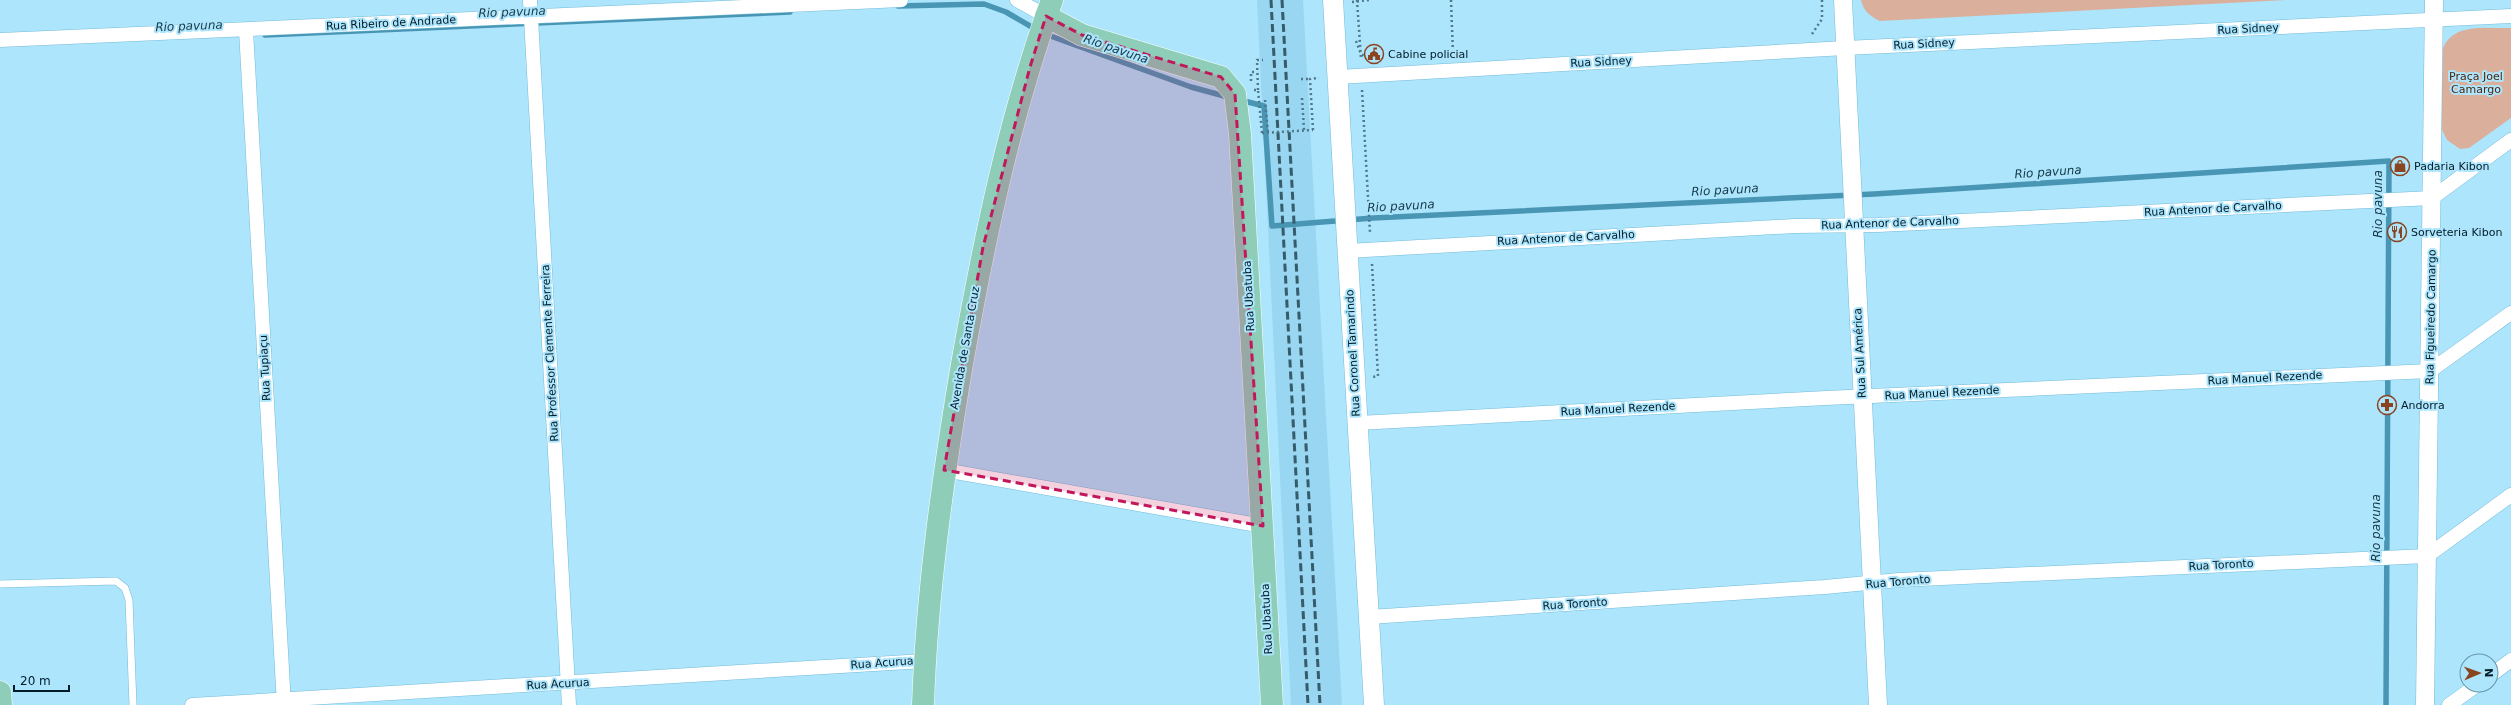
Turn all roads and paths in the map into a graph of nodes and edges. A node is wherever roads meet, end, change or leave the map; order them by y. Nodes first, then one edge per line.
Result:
1 (530, 0) edge
2 (902, 0) edge
3 (1017, 0) edge
4 (1333, 0) edge
5 (1451, 0) edge
6 (1842, 0) edge
7 (2434, 0) edge
8 (1049, 8) edge
9 (2511, 16) edge
10 (2434, 21) junction
11 (531, 23) junction
12 (246, 34) junction
13 (0, 40) edge
14 (1845, 48) junction
15 (1263, 60) dead end
16 (1453, 71) junction
17 (1338, 77) junction
18 (1300, 79) dead end
19 (1310, 79) dead end
20 (1258, 90) junction
21 (1252, 91) dead end
22 (1302, 98) dead end
23 (1312, 99) dead end
24 (1265, 100) dead end
25 (1304, 130) junction
26 (1268, 133) junction
27 (2511, 140) edge
28 (2432, 198) junction
29 (1853, 226) junction
30 (1347, 251) junction
31 (2511, 313) edge
32 (2430, 371) junction
33 (1863, 396) junction
34 (1358, 423) junction
35 (944, 470) junction
36 (2511, 495) edge
37 (1262, 526) junction
38 (2428, 556) junction
39 (0, 584) edge
40 (1872, 584) junction
41 (1369, 617) junction
42 (924, 660) junction
43 (2511, 660) edge
44 (2499, 669) edge
45 (568, 683) junction
46 (0, 692) edge
47 (2466, 693) edge
48 (284, 702) edge
49 (1, 705) edge
50 (134, 705) edge
51 (192, 705) edge
52 (569, 705) edge
53 (923, 705) edge
54 (1272, 705) edge
55 (1374, 705) edge
56 (1878, 705) edge
57 (2425, 705) edge
58 (2449, 705) edge

1 - 11 street, Rua Professor Clemente Ferreira
2 - 11 street, Rua Ribeiro de Andrade
3 - 8 street
4 - 17 main road, Rua Coronel Tamarindo
5 - 16 path
6 - 14 street, Rua Sul América
7 - 10 street, Rua Figueiredo Camargo
8 - 35 main road, Avenida de Santa Cruz
8 - 37 main road, Rua Ubatuba
9 - 10 street, Rua Sidney
10 - 14 street, Rua Sidney
10 - 28 street, Rua Figueiredo Camargo
11 - 12 street, Rua Ribeiro de Andrade
11 - 45 street, Rua Professor Clemente Ferreira
12 - 13 street, Rua Ribeiro de Andrade
12 - 48 street, Rua Tupiaçu
14 - 16 street, Rua Sidney
14 - 29 street, Rua Sul América
15 - 20 path
16 - 17 street, Rua Sidney
17 - 30 main road, Rua Coronel Tamarindo
18 - 19 path
20 - 21 path
20 - 26 path, bridge
22 - 25 path
23 - 25 path, bridge
24 - 26 path
25 - 26 path, bridge
27 - 28 street
28 - 29 street, Rua Antenor de Carvalho
28 - 32 street, Rua Figueiredo Camargo
29 - 30 street, Rua Antenor de Carvalho
29 - 33 street, Rua Sul América
30 - 34 main road, Rua Coronel Tamarindo
31 - 32 street
32 - 33 street, Rua Manuel Rezende
32 - 38 street, Rua Figueiredo Camargo
33 - 34 street, Rua Manuel Rezende
33 - 40 street, Rua Sul América
34 - 41 main road, Rua Coronel Tamarindo
35 - 37 street
35 - 42 main road, Avenida de Santa Cruz
36 - 38 street
37 - 54 main road, Rua Ubatuba
38 - 40 street, Rua Toronto
38 - 57 street, Rua Figueiredo Camargo
39 - 50 lane
40 - 41 street, Rua Toronto
40 - 56 street, Rua Sul América
41 - 55 main road, Rua Coronel Tamarindo
42 - 45 street, Rua Acurua
42 - 53 main road, Avenida de Santa Cruz
43 - 44 street
45 - 48 street, Rua Acurua
45 - 52 street, Rua Professor Clemente Ferreira
46 - 49 main road
47 - 58 street
48 - 51 street, Rua Acurua

